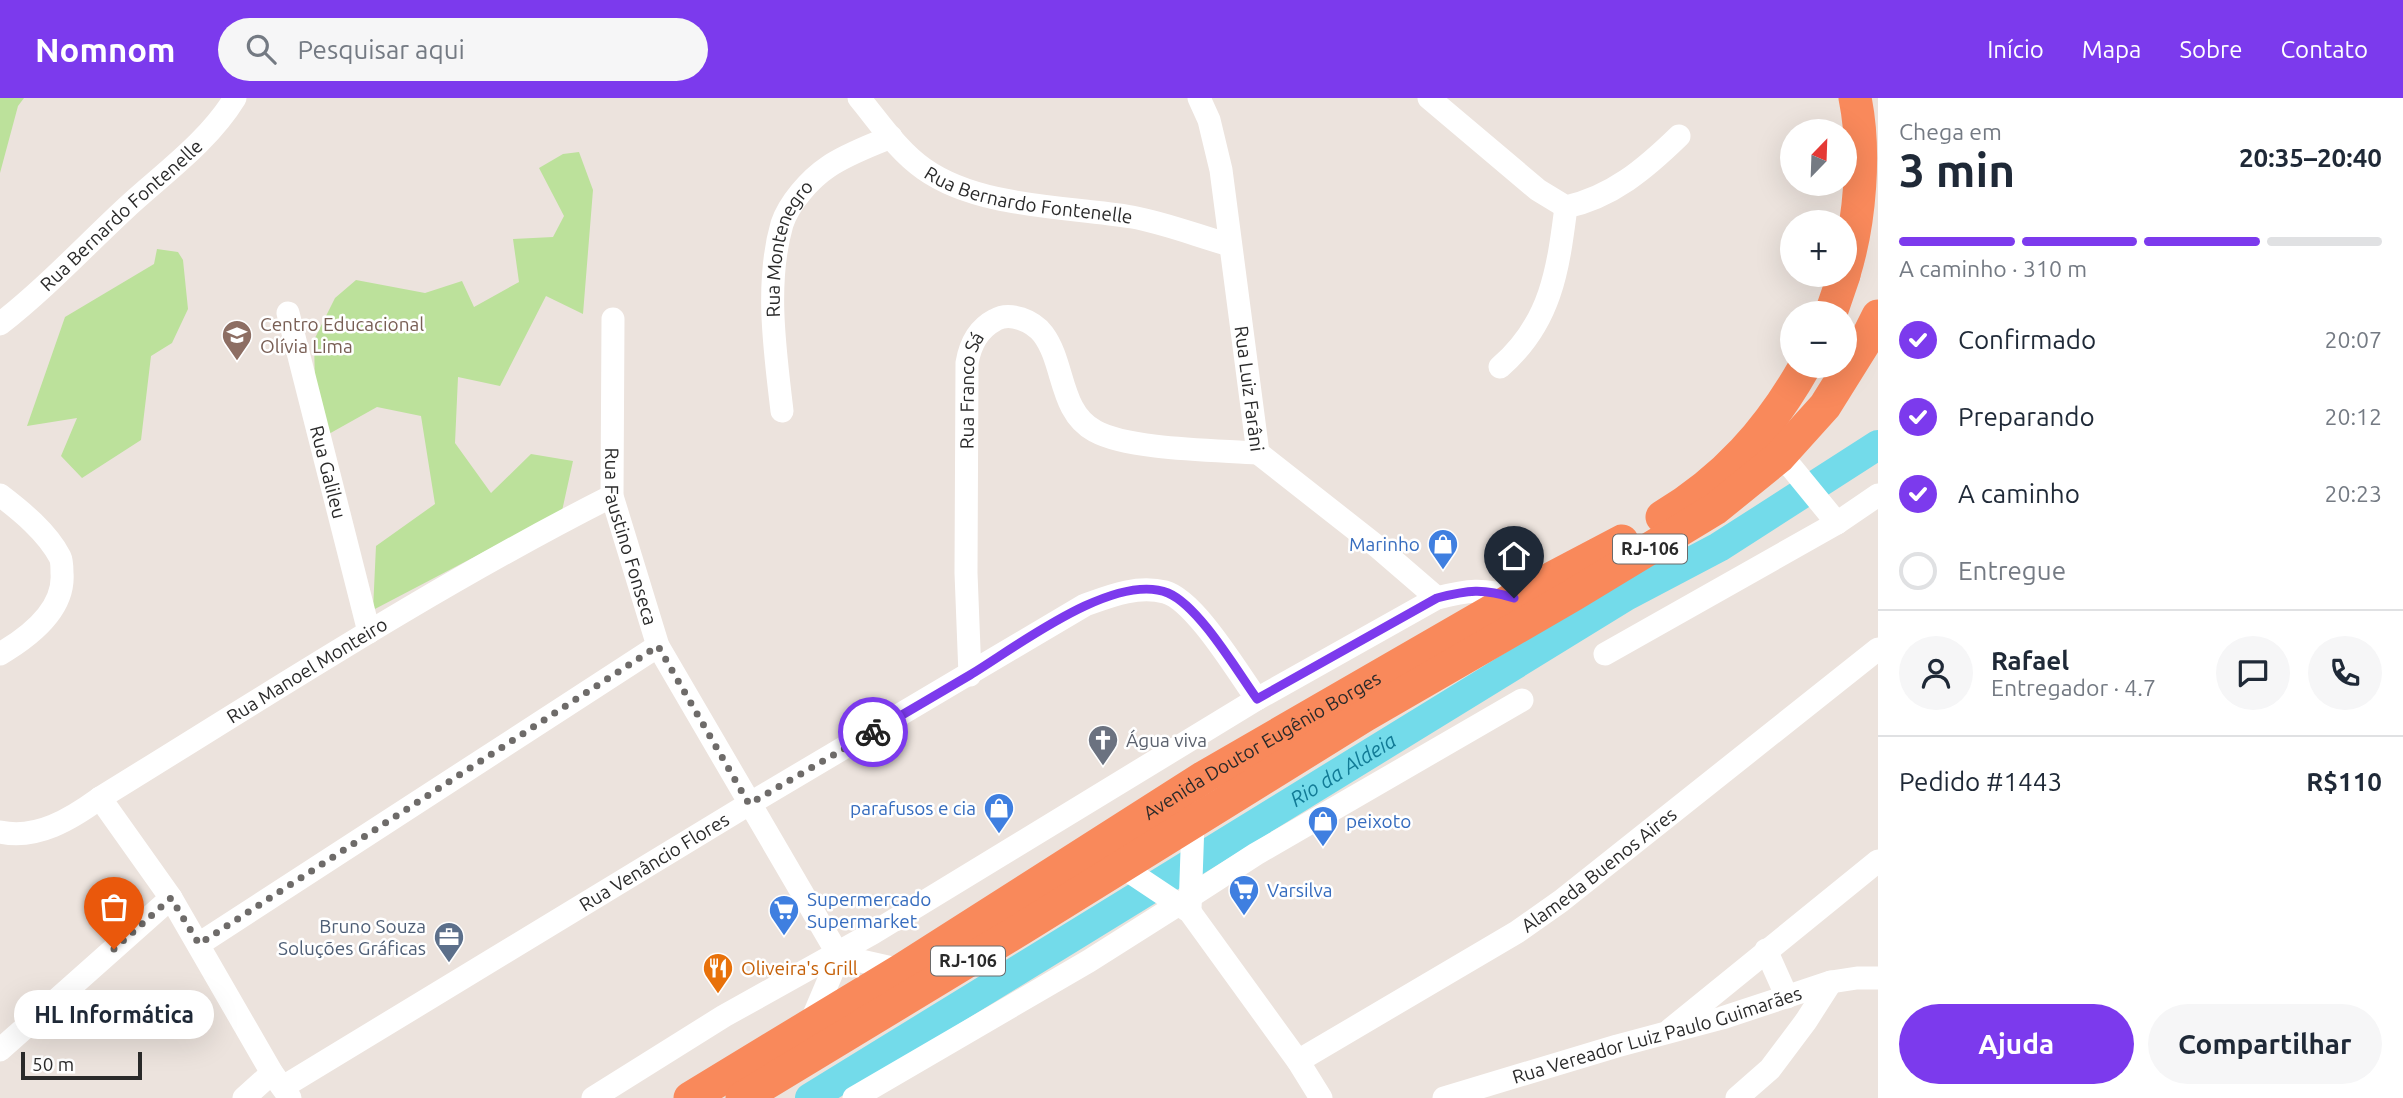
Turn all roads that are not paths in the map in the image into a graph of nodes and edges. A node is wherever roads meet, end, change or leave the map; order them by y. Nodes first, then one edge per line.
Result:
1 (235, 98) edge
2 (859, 98) edge
3 (1199, 98) edge
4 (1429, 98) edge
5 (1855, 98) edge
6 (1679, 136) dead end
7 (891, 137) junction
8 (1566, 207) junction
9 (1857, 212) edge
10 (1230, 245) junction
11 (288, 313) dead end
12 (1878, 316) edge
13 (613, 319) dead end
14 (0, 324) edge
15 (1878, 347) edge
16 (1500, 368) dead end
17 (1798, 378) edge
18 (1825, 406) junction
19 (782, 411) dead end
20 (1258, 453) junction
21 (1785, 463) junction
22 (0, 495) edge
23 (1878, 495) edge
24 (612, 496) junction
25 (1830, 515) junction
26 (1437, 598) junction
27 (1514, 598) junction
28 (369, 632) junction
29 (658, 646) junction
30 (1878, 649) edge
31 (0, 654) edge
32 (1605, 654) dead end
33 (970, 675) junction
34 (1257, 699) junction
35 (1521, 700) dead end
36 (100, 798) junction
37 (749, 804) junction
38 (0, 832) edge
39 (1192, 834) junction
40 (1878, 861) edge
41 (1129, 871) junction
42 (171, 898) junction
43 (1184, 899) junction
44 (199, 944) junction
45 (1766, 950) junction
46 (838, 954) junction
47 (901, 970) junction
48 (1878, 978) edge
49 (1831, 982) junction
50 (1787, 997) junction
51 (811, 1023) junction
52 (1665, 1034) junction
53 (0, 1050) edge
54 (1298, 1061) junction
55 (282, 1086) edge
56 (244, 1098) edge
57 (593, 1098) edge
58 (690, 1098) edge
59 (742, 1098) edge
60 (854, 1098) edge
61 (1321, 1098) edge
62 (1444, 1098) edge
63 (1737, 1098) edge

1 - 14 street, Rua Bernardo Fontenelle
2 - 7 street, Rua Bernardo Fontenelle
3 - 10 street, Rua Luiz Farâni
4 - 8 street
5 - 9 highway
6 - 8 street
7 - 10 street, Rua Bernardo Fontenelle
7 - 19 street, Rua Montenegro
8 - 16 street
10 - 20 street, Rua Luiz Farâni
11 - 28 street, Rua Galileu
12 - 18 highway, Avenida Doutor Eugênio Borges / RJ-106
13 - 24 street, Rua Faustino Fonseca
15 - 18 street
17 - 27 highway, Avenida Doutor Eugênio Borges / RJ-106
18 - 21 highway, Avenida Doutor Eugênio Borges / RJ-106
20 - 26 street, Rua Luiz Farâni
20 - 33 street, Rua Franco Sá
21 - 25 street
21 - 39 highway, Avenida Doutor Eugênio Borges / RJ-106
22 - 31 street
23 - 25 street
24 - 28 street, Rua Manoel Monteiro
24 - 29 street, Rua Faustino Fonseca
25 - 32 street
26 - 27 street
26 - 34 street
27 - 47 highway, Avenida Doutor Eugênio Borges / RJ-106
28 - 36 street, Rua Manoel Monteiro
29 - 37 street, Rua Faustino Fonseca
29 - 44 street
30 - 54 street, Alameda Buenos Aires
33 - 34 street, Rua Venâncio Flores
33 - 37 street, Rua Venâncio Flores
34 - 46 street
35 - 43 street
36 - 38 street, Rua Manoel Monteiro
36 - 42 street
37 - 46 street, Rua Faustino Fonseca
37 - 55 street, Rua Venâncio Flores
39 - 41 highway, Avenida Doutor Eugênio Borges / RJ-106
39 - 43 street
40 - 45 street
41 - 43 street
41 - 59 highway, Avenida Doutor Eugênio Borges / RJ-106
42 - 44 street
42 - 53 street
43 - 54 street
43 - 60 street
44 - 55 street
45 - 50 street
45 - 52 street
46 - 47 street
46 - 51 street
46 - 57 street
47 - 51 highway, Avenida Doutor Eugênio Borges / RJ-106
48 - 49 street, Rua Vereador Luiz Paulo Guimarães
49 - 50 street, Rua Vereador Luiz Paulo Guimarães
49 - 63 street, Rua Vereador Luiz Paulo Guimarães
50 - 52 street, Rua Vereador Luiz Paulo Guimarães
51 - 58 highway, Avenida Doutor Eugênio Borges / RJ-106
52 - 62 street, Rua Vereador Luiz Paulo Guimarães
54 - 61 street
55 - 56 street, Rua Venâncio Flores

